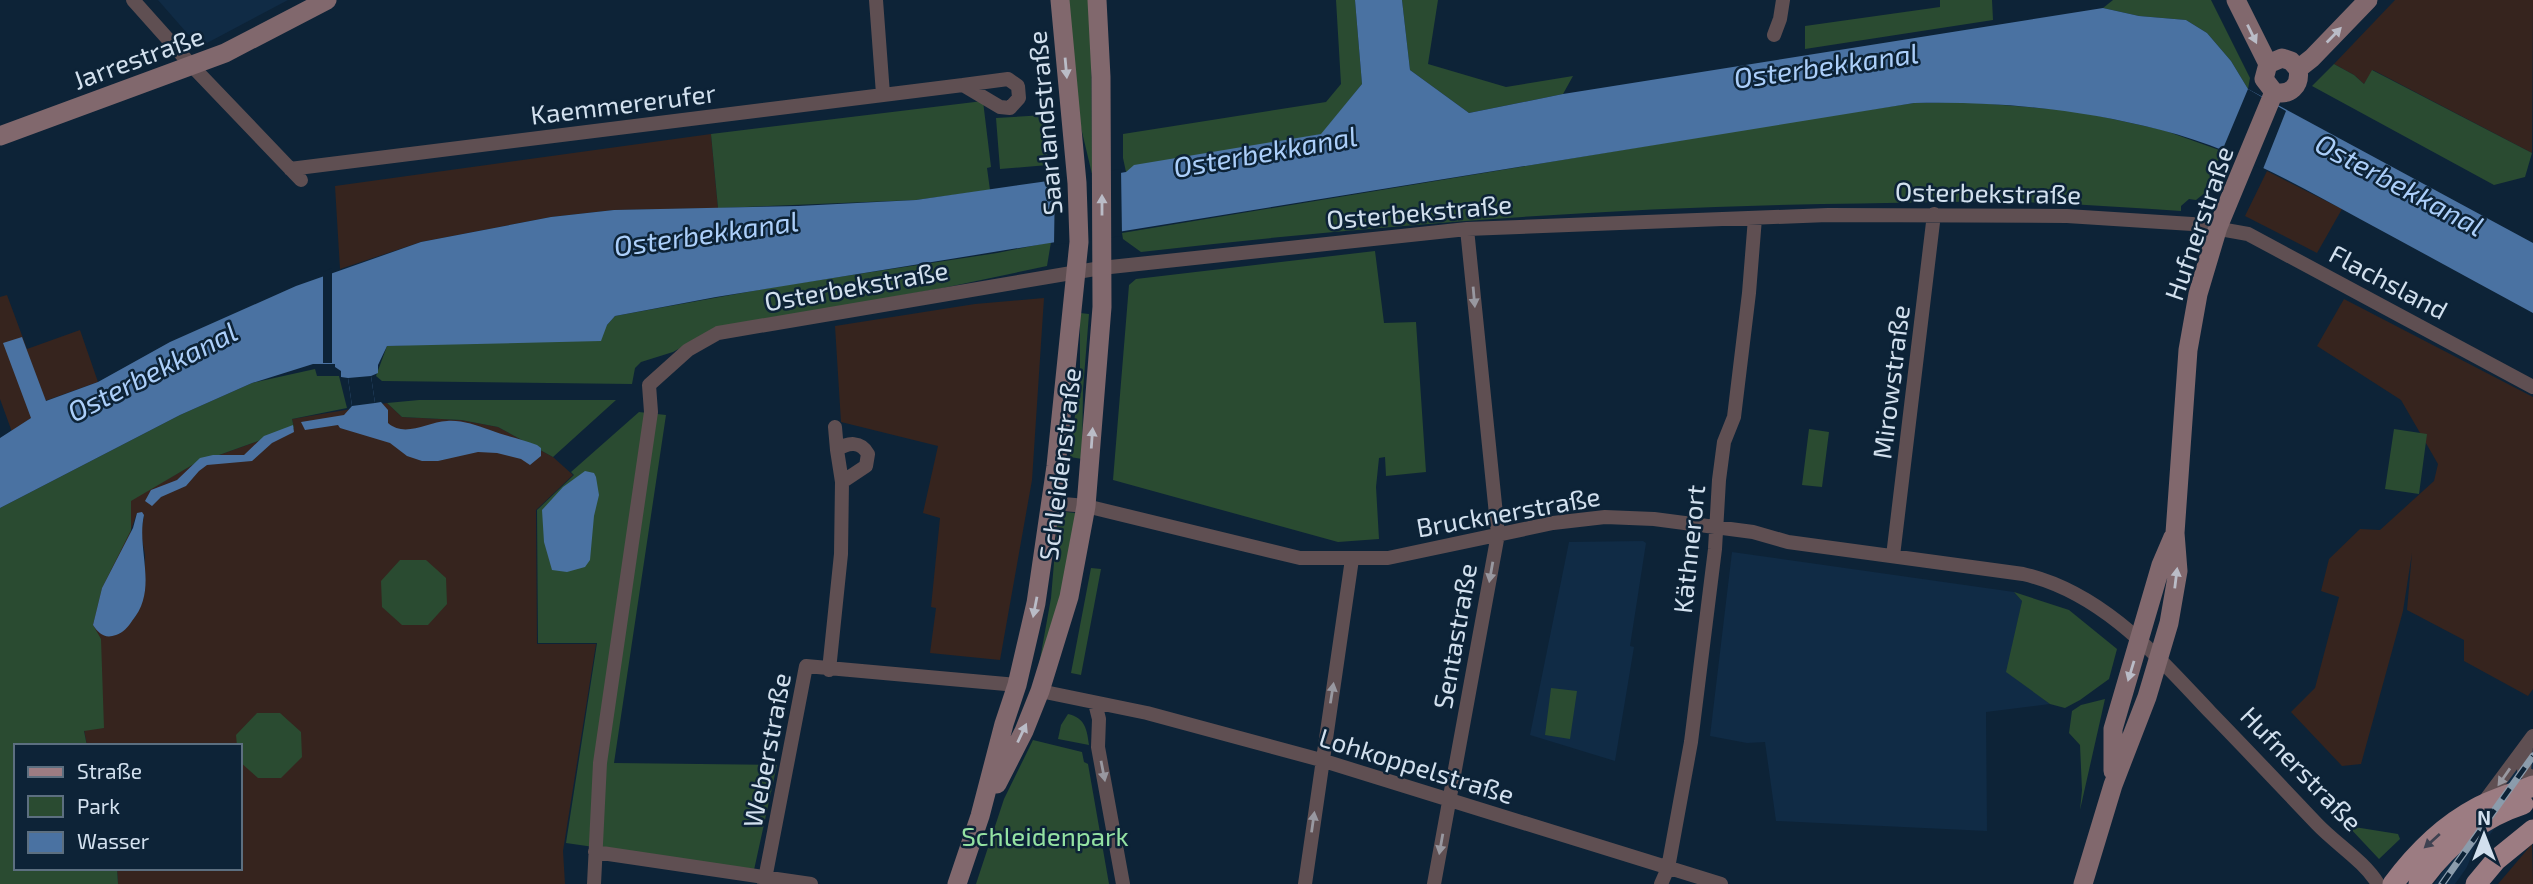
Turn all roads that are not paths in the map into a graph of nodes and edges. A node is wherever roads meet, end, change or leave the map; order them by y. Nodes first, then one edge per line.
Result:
1 (133, 0) edge
2 (327, 0) edge
3 (876, 0) edge
4 (1060, 0) edge
5 (1097, 0) edge
6 (1783, 0) edge
7 (2236, 0) edge
8 (2368, 0) edge
9 (1774, 35) dead end
10 (2268, 64) junction
11 (191, 65) junction
12 (2298, 69) junction
13 (963, 85) dead end
14 (2274, 92) junction
15 (883, 94) junction
16 (0, 136) edge
17 (289, 169) junction
18 (301, 180) dead end
19 (1934, 214) junction
20 (1755, 218) junction
21 (2218, 227) junction
22 (1467, 229) junction
23 (1102, 240) joint
24 (1079, 242) joint
25 (1101, 268) junction
26 (1076, 273) junction
27 (2533, 387) edge
28 (835, 427) dead end
29 (837, 450) junction
30 (842, 482) junction
31 (1052, 503) junction
32 (1086, 506) junction
33 (1716, 527) junction
34 (2175, 533) junction
35 (1498, 534) junction
36 (1893, 556) junction
37 (1352, 559) junction
38 (2140, 641) junction
39 (2160, 659) junction
40 (829, 670) junction
41 (1017, 685) junction
42 (1040, 691) junction
43 (1095, 703) junction
44 (2530, 740) edge
45 (1321, 760) junction
46 (2533, 779) edge
47 (2113, 785) junction
48 (2533, 786) edge
49 (1449, 800) junction
50 (2533, 801) edge
51 (2479, 807) junction
52 (980, 816) junction
53 (2533, 830) edge
54 (594, 852) junction
55 (1668, 868) junction
56 (765, 880) edge
57 (594, 884) edge
58 (811, 884) edge
59 (957, 884) edge
60 (1123, 884) edge
61 (1305, 884) edge
62 (1434, 884) edge
63 (1661, 884) edge
64 (1721, 884) edge
65 (2083, 884) edge
66 (2378, 884) edge
67 (2393, 884) edge
68 (2419, 884) edge
69 (2476, 884) edge

1 - 11 street
2 - 11 main road, Jarrestraße
3 - 15 street
4 -> 24 main road, Saarlandstraße
23 -> 5 main road, Saarlandstraße
6 - 9 street
7 -> 10 main road
12 -> 8 main road
10 - 12 main road
10 - 14 main road
11 - 16 main road, Jarrestraße
11 - 17 street
12 - 14 main road
13 - 15 street, Kaemmererufer
14 - 21 main road, Hufnerstraße
15 - 17 street, Kaemmererufer
17 - 18 street
19 - 20 street, Osterbekstraße
19 - 21 street, Osterbekstraße
19 - 36 street, Mirowstraße
20 - 22 street, Osterbekstraße
20 - 33 street, Käthnerort
21 - 27 street, Flachsland
21 - 34 main road, Hufnerstraße
22 - 25 street, Osterbekstraße
22 -> 35 street, Sentastraße
23 - 25 main road, Schleidenstraße
24 - 26 main road, Schleidenstraße
25 - 26 street, Osterbekstraße
32 -> 25 main road, Schleidenstraße
26 - 31 main road, Schleidenstraße
26 - 54 street, Osterbekstraße
28 - 29 street, Weberstraße
29 - 30 street, Weberstraße
29 - 30 street
30 - 40 street, Weberstraße
31 - 32 street, Brucknerstraße
31 -> 41 main road, Schleidenstraße
32 - 37 street, Brucknerstraße
32 - 42 main road, Schleidenstraße
33 - 35 street, Brucknerstraße
33 - 36 street, Brucknerstraße
33 - 55 street, Käthnerort
34 - 38 main road, Hufnerstraße
39 -> 34 main road, Hufnerstraße
35 - 37 street, Brucknerstraße
35 -> 49 street, Sentastraße
36 - 38 street, Brucknerstraße
45 -> 37 street
38 - 39 street, Brucknerstraße
38 -> 47 main road, Hufnerstraße
39 - 47 main road
39 - 66 street, Hufnerstraße
40 - 41 street
40 - 56 street, Weberstraße
41 - 42 main road
41 - 52 main road, Schleidenstraße
42 - 43 street, Lohkoppelstraße
52 -> 42 main road, Schleidenstraße
43 - 45 street, Lohkoppelstraße
43 -> 60 street
44 - 46 street
44 -> 51 street
45 - 49 street, Lohkoppelstraße
61 -> 45 street
47 - 65 main road
48 - 51 main road
49 - 55 street, Lohkoppelstraße
49 -> 62 street, Sentastraße
50 - 68 main road
51 -> 67 main road
52 - 59 main road
53 - 69 main road
54 - 56 street
54 - 57 street
55 - 63 street, Käthnerort
55 - 64 street, Lohkoppelstraße
56 - 58 street

